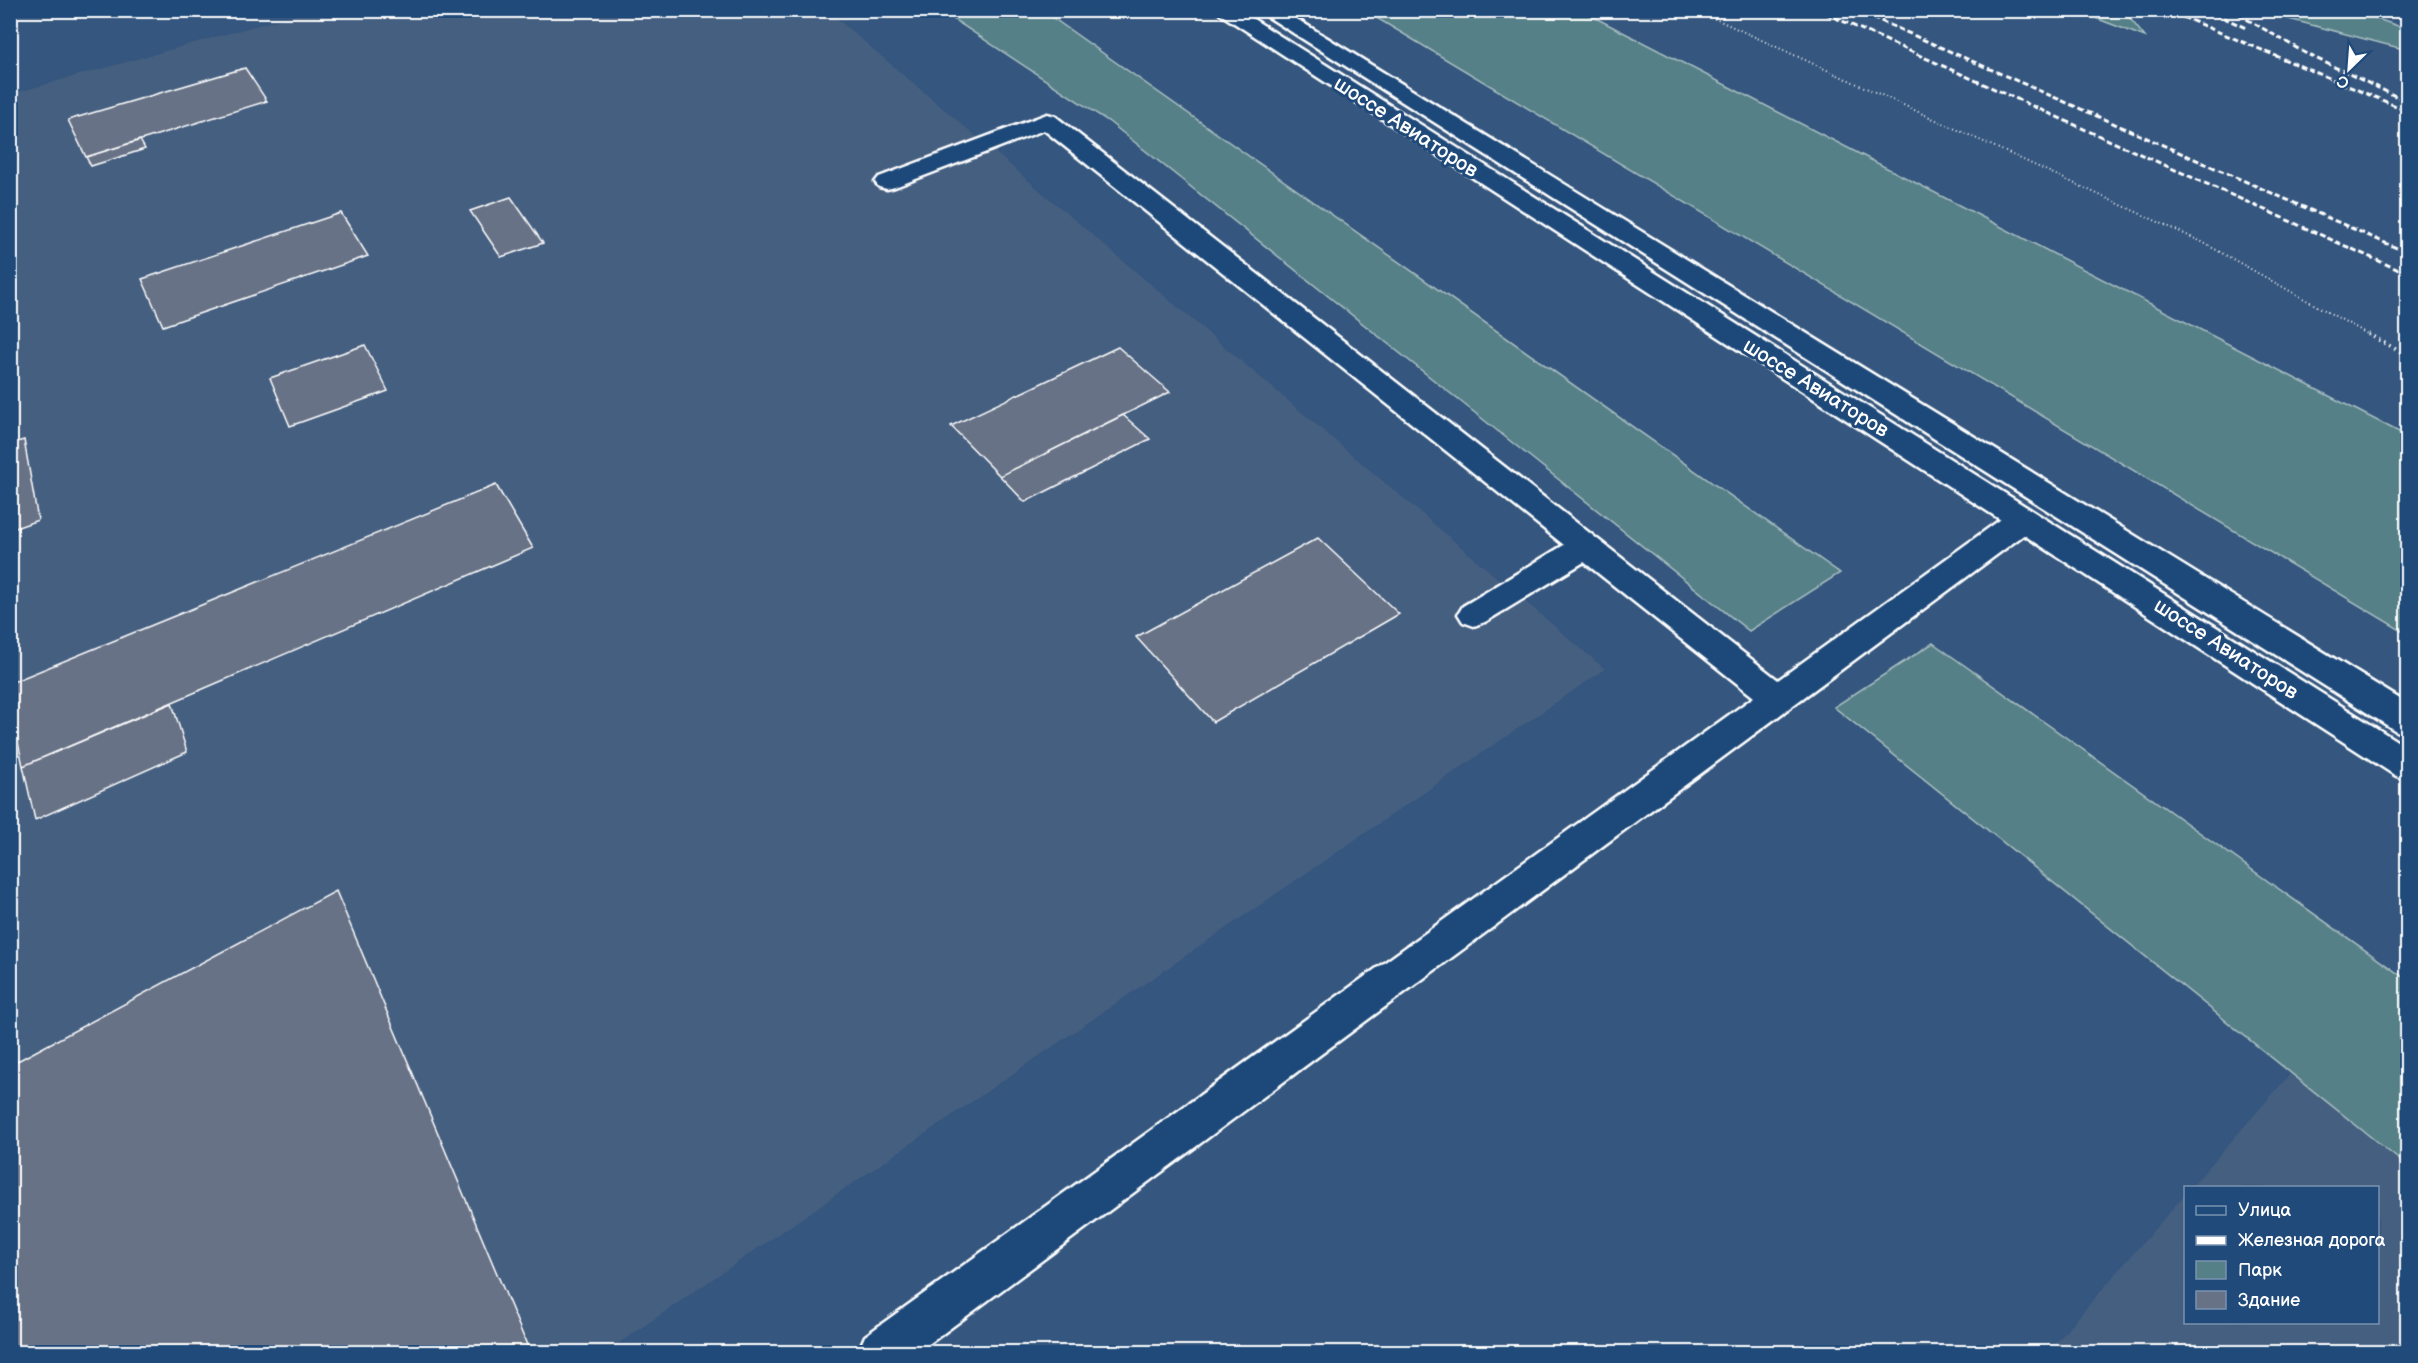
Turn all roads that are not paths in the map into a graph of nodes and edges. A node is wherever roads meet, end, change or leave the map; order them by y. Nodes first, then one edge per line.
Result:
1 (1224, 10) edge
2 (1267, 10) edge
3 (887, 183) dead end
4 (2022, 520) junction
5 (1586, 546) junction
6 (1474, 614) dead end
7 (1778, 698) junction
8 (2408, 721) edge
9 (2408, 766) edge
10 (881, 1353) edge

1 - 4 main road, шоссе Авиаторов
2 - 8 main road, шоссе Авиаторов
3 - 5 main road
4 - 7 main road
4 - 9 main road, шоссе Авиаторов
5 - 6 main road
5 - 7 main road
7 - 10 main road

